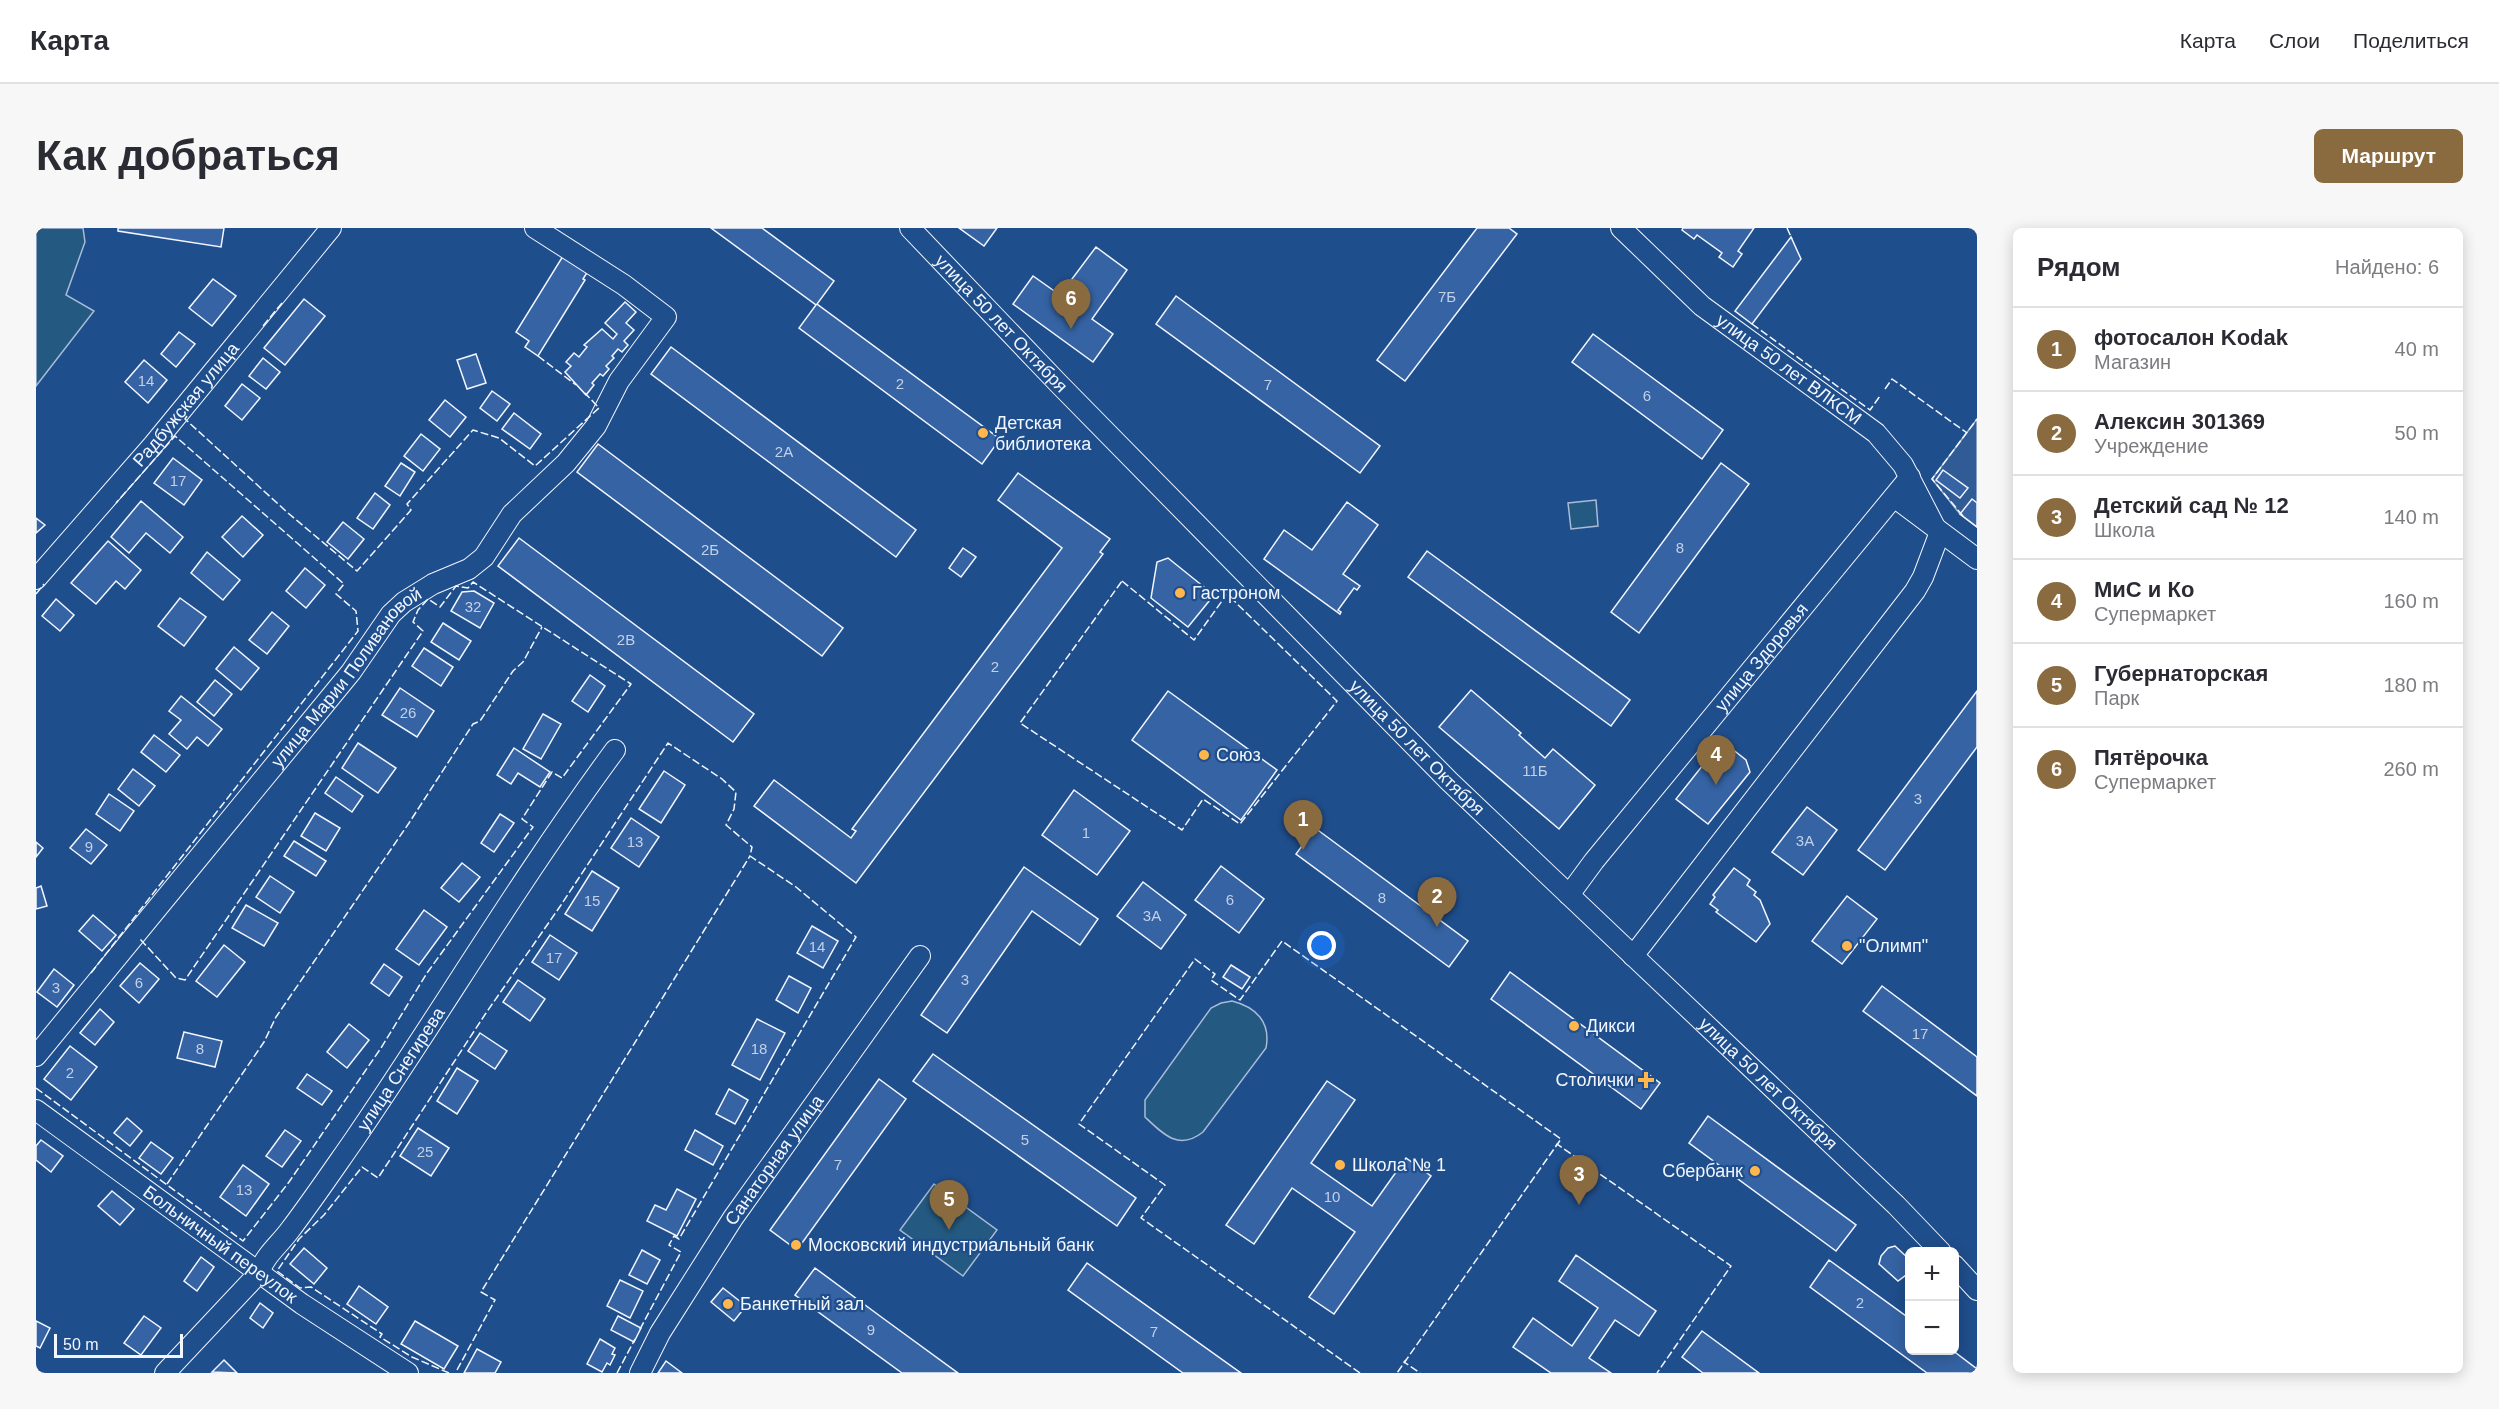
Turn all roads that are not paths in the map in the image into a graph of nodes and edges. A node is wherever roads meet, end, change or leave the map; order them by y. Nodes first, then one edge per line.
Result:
1 (331, 228) edge
2 (535, 228) edge
3 (910, 228) edge
4 (1621, 228) edge
5 (1910, 477) junction
6 (1894, 496) junction
7 (1937, 530) junction
8 (1977, 559) edge
9 (36, 579) edge
10 (615, 750) dead end
11 (1569, 895) junction
12 (920, 956) dead end
13 (1633, 956) junction
14 (36, 1056) edge
15 (36, 1110) edge
16 (1937, 1247) edge
17 (1959, 1270) edge
18 (259, 1273) junction
19 (1977, 1290) edge
20 (165, 1373) edge
21 (408, 1373) edge
22 (640, 1373) edge

1 - 9 street, Радбужская улица
2 - 14 street, улица Марии Поливановой
3 - 11 street, улица 50 лет Октября
4 - 5 street, улица 50 лет ВЛКСМ
5 - 6 street, улица Здоровья
5 - 7 street, улица 50 лет ВЛКСМ
6 - 7 street, улица 50 лет ВЛКСМ
6 - 11 street, улица Здоровья
7 - 8 street, улица 50 лет ВЛКСМ
7 - 13 street
10 - 18 street, улица Снегирева
11 - 13 street, улица 50 лет Октября
12 - 22 street, Санаторная улица
13 - 16 street, улица 50 лет Октября
15 - 18 street, Больничный переулок
17 - 19 street
18 - 20 street, улица Снегирева
18 - 21 street, Больничный переулок

